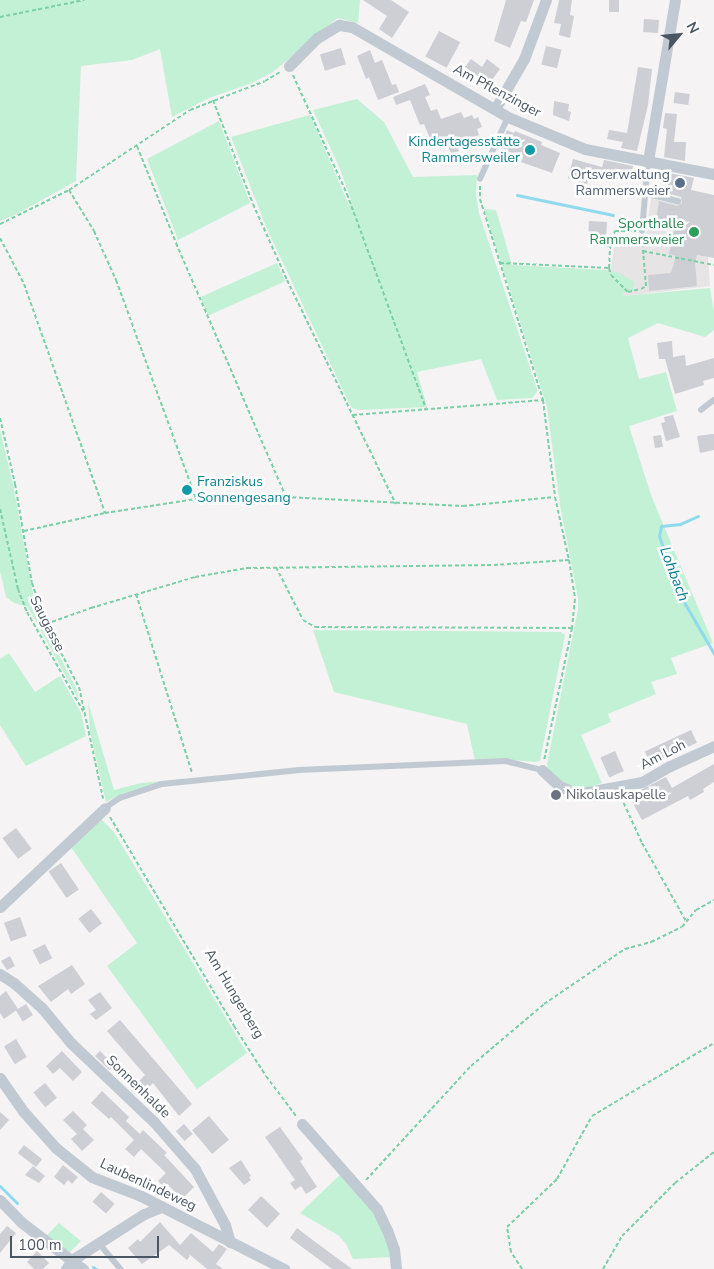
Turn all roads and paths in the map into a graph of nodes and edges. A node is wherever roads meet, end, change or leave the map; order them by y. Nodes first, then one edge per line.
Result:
1 (84, 0) edge
2 (546, 0) edge
3 (675, 0) edge
4 (0, 17) edge
5 (289, 66) junction
6 (213, 100) junction
7 (495, 109) junction
8 (508, 117) junction
9 (136, 146) junction
10 (648, 161) junction
11 (714, 174) edge
12 (480, 179) joint
13 (69, 190) junction
14 (645, 193) junction
15 (678, 201) dead end
16 (0, 224) edge
17 (642, 230) junction
18 (0, 238) edge
19 (606, 246) dead end
20 (610, 246) junction
21 (643, 251) junction
22 (500, 263) junction
23 (714, 265) edge
24 (609, 268) junction
25 (543, 400) junction
26 (714, 400) edge
27 (426, 409) junction
28 (701, 410) dead end
29 (353, 416) junction
30 (0, 418) edge
31 (286, 497) junction
32 (554, 497) junction
33 (196, 499) junction
34 (396, 504) junction
35 (0, 509) edge
36 (105, 513) junction
37 (24, 531) junction
38 (569, 560) junction
39 (276, 567) junction
40 (136, 594) junction
41 (46, 624) junction
42 (572, 628) junction
43 (84, 712) junction
44 (714, 746) edge
45 (542, 770) junction
46 (195, 780) junction
47 (616, 788) junction
48 (105, 808) junction
49 (714, 900) edge
50 (0, 907) edge
51 (686, 921) junction
52 (0, 974) edge
53 (714, 1043) edge
54 (0, 1078) edge
55 (302, 1124) joint
56 (714, 1152) edge
57 (359, 1187) junction
58 (0, 1200) edge
59 (161, 1207) junction
60 (230, 1242) junction
61 (99, 1244) junction
62 (69, 1265) edge
63 (83, 1269) edge
64 (121, 1269) edge
65 (284, 1269) edge
66 (396, 1269) edge
67 (522, 1269) edge
68 (603, 1269) edge

1 - 4 path
2 - 7 street
3 - 10 street
5 - 6 path
5 - 7 street, Am Pflenzinger
5 - 27 path
6 - 9 path
6 - 29 path
7 - 8 street, Am Pflenzinger
8 - 10 street, Am Pflenzinger
8 - 12 lane
9 - 13 path
9 - 31 path
10 - 11 street, Am Pflenzinger
10 - 14 lane
12 - 22 path
13 - 16 path
13 - 33 path
14 - 15 lane
14 - 17 lane
17 - 20 path
17 - 21 path
18 - 36 path
19 - 20 path
20 - 24 path
21 - 23 path
21 - 24 path
22 - 24 path
22 - 25 path
25 - 27 path
25 - 32 path
26 - 28 lane
27 - 29 path
29 - 34 path
30 - 37 path, Am Hungerberg
31 - 33 path
31 - 34 path
32 - 34 path
32 - 38 path
33 - 36 path
35 - 43 path, Saugasse
36 - 37 path
37 - 41 path, Am Hungerberg
38 - 39 path
38 - 42 path
39 - 40 path
39 - 42 path
40 - 41 path
40 - 46 path
41 - 43 path, Am Hungerberg
42 - 45 path
43 - 48 path, Am Hungerberg
44 - 47 street, Am Loh
45 - 46 lane
45 - 47 street, Am Loh
46 - 48 lane
47 - 51 path
48 - 50 street
48 - 55 path, Am Hungerberg
49 - 51 path
51 - 57 path
52 - 60 street, Sonnenhalde
53 - 67 path
54 - 59 street, Laubenlindeweg
55 - 57 street
56 - 68 path
57 - 66 street
58 - 62 street
59 - 60 street, Laubenlindeweg
59 - 61 street
60 - 65 street, Laubenlindeweg
61 - 62 street
61 - 64 lane
62 - 63 street

